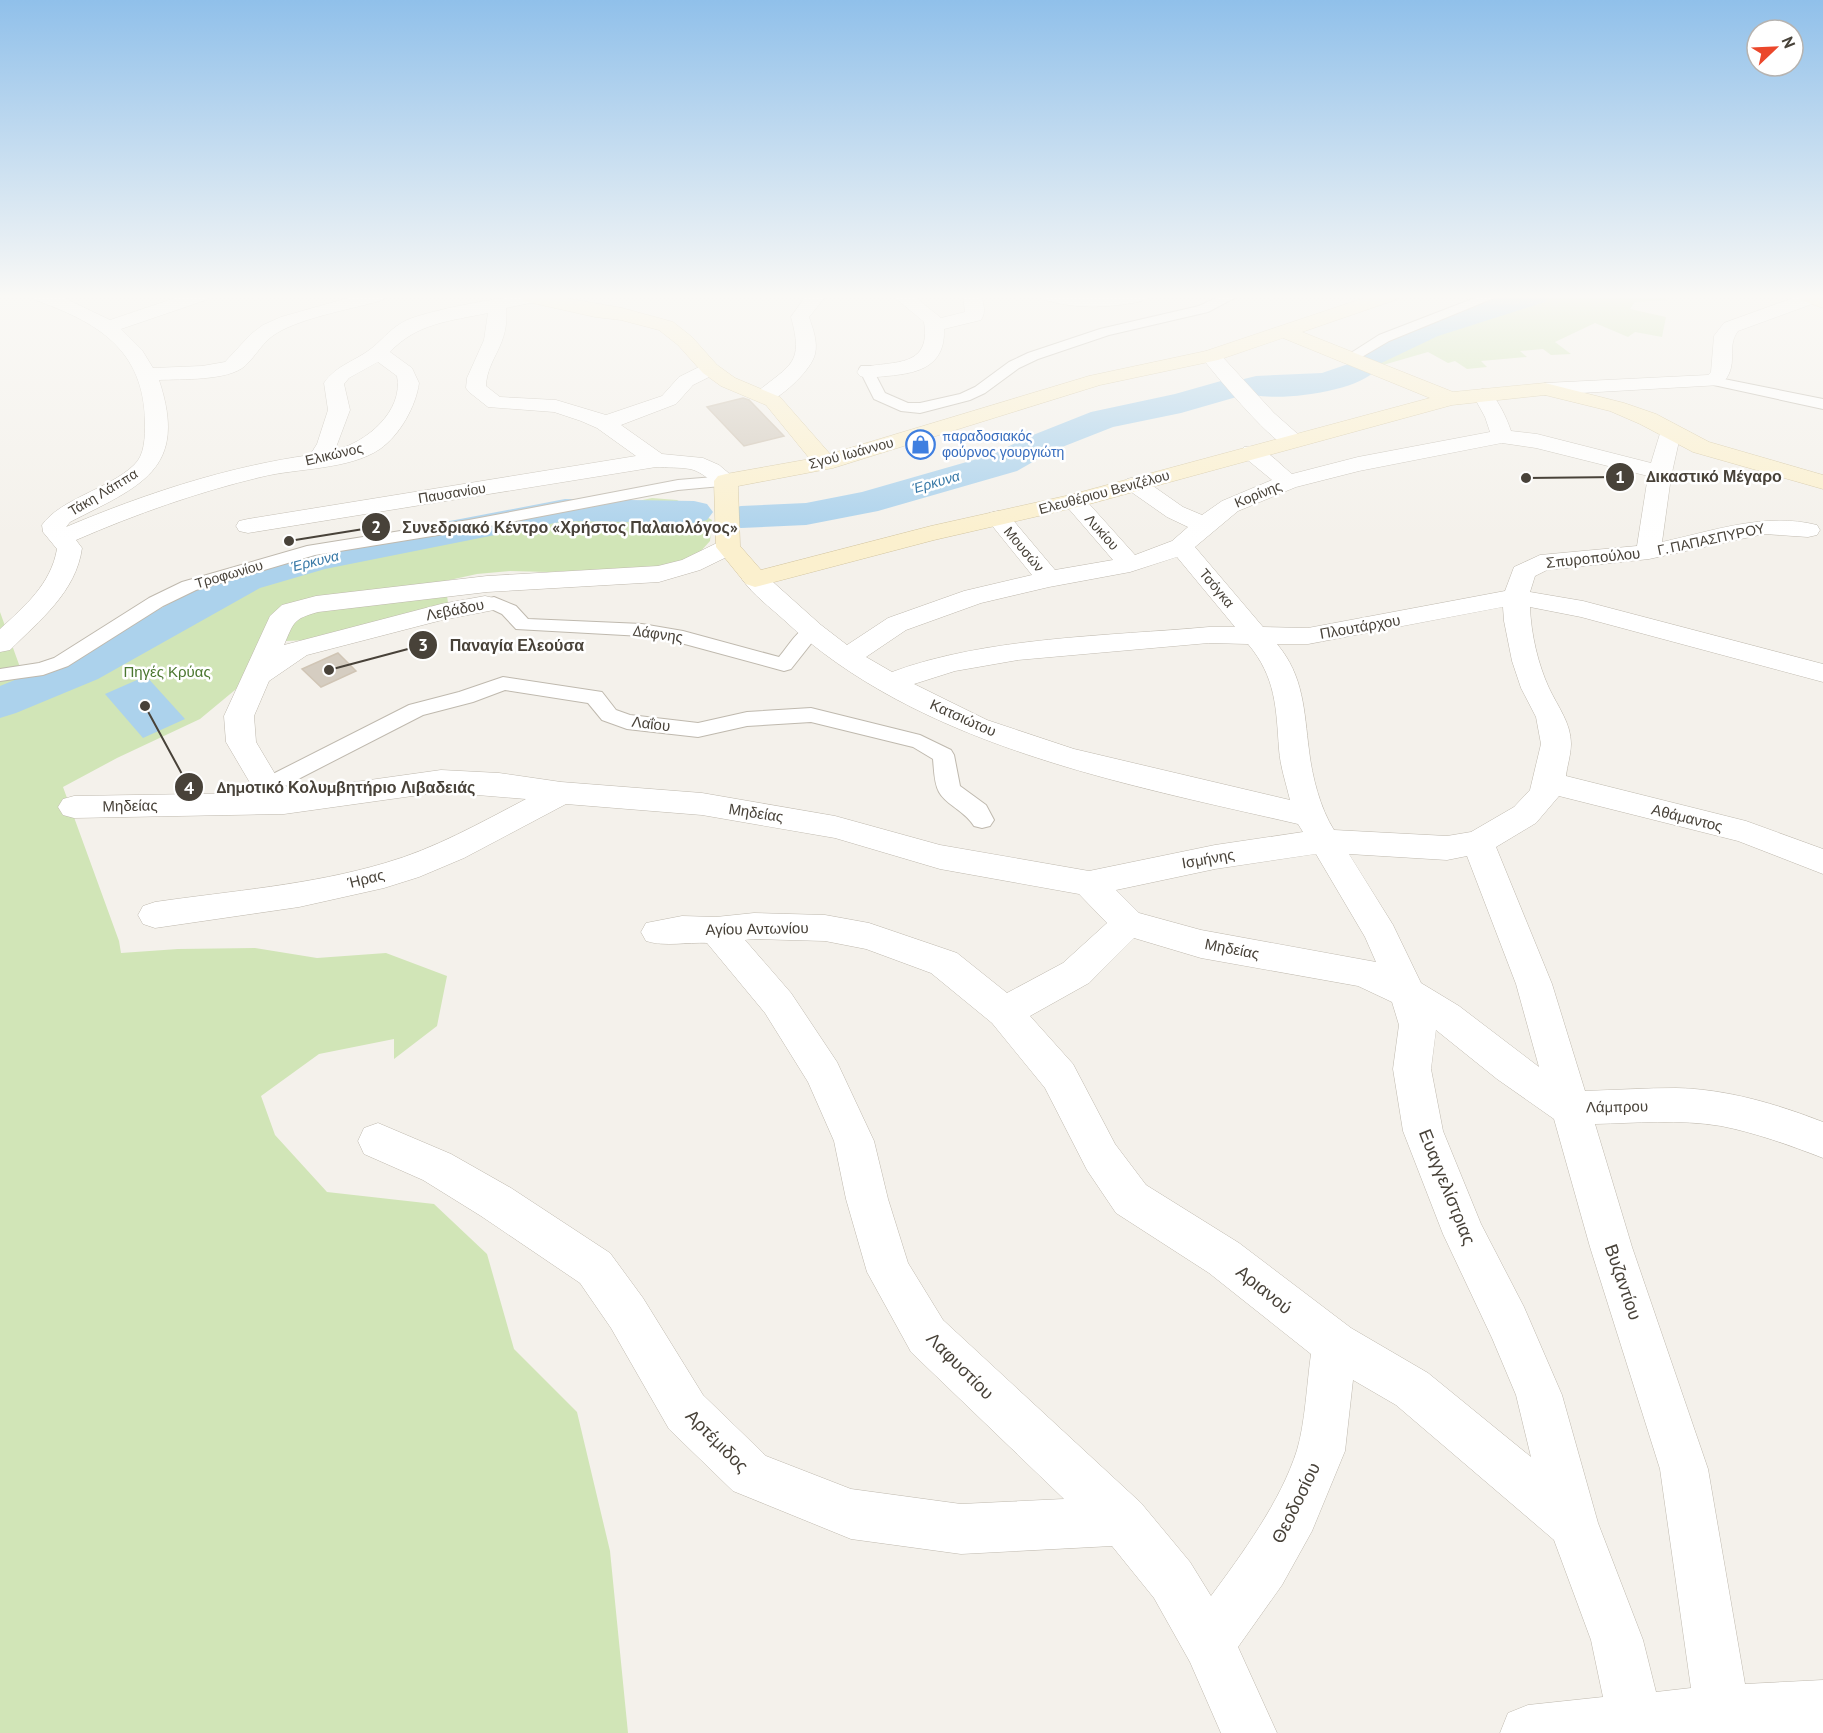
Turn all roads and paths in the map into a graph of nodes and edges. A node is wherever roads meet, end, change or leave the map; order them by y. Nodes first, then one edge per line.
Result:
1 (147, 377) edge
2 (339, 377) edge
3 (408, 377) edge
4 (477, 377) edge
5 (694, 377) edge
6 (721, 377) edge
7 (787, 377) edge
8 (870, 377) edge
9 (998, 377) edge
10 (1111, 377) edge
11 (1230, 377) edge
12 (1396, 377) edge
13 (1718, 377) edge
14 (1714, 381) junction
15 (1545, 389) junction
16 (1483, 395) junction
17 (764, 396) junction
18 (1451, 399) junction
19 (1823, 404) edge
20 (605, 423) junction
21 (1670, 432) junction
22 (1502, 436) junction
23 (1292, 441) junction
24 (1251, 452) junction
25 (318, 459) junction
26 (656, 460) junction
27 (825, 463) junction
28 (1660, 473) junction
29 (726, 481) junction
30 (1288, 482) junction
31 (1823, 482) edge
32 (1135, 484) junction
33 (1074, 501) junction
34 (998, 518) junction
35 (1204, 525) junction
36 (248, 526) dead end
37 (1818, 529) edge
38 (61, 538) junction
39 (1181, 546) junction
40 (728, 547) junction
41 (1649, 552) junction
42 (1131, 564) junction
43 (659, 574) junction
44 (755, 579) junction
45 (1049, 579) junction
46 (494, 603) junction
47 (1516, 609) junction
48 (811, 632) junction
49 (1255, 633) junction
50 (0, 644) edge
51 (847, 658) junction
52 (1823, 673) edge
53 (0, 675) edge
54 (258, 675) junction
55 (890, 683) junction
56 (1549, 783) junction
57 (561, 793) junction
58 (276, 795) junction
59 (74, 807) dead end
60 (982, 820) dead end
61 (1318, 828) junction
62 (1478, 842) junction
63 (1823, 862) edge
64 (1089, 883) junction
65 (155, 915) dead end
66 (1127, 923) junction
67 (716, 930) junction
68 (658, 932) dead end
69 (1407, 993) junction
70 (1005, 1012) junction
71 (1569, 1108) junction
72 (378, 1141) dead end
73 (1821, 1146) edge
74 (1335, 1344) junction
75 (1123, 1521) junction
76 (1574, 1523) junction
77 (1209, 1643) junction
78 (1823, 1707) edge
79 (1635, 1720) junction
80 (1723, 1723) edge
81 (1249, 1733) edge
82 (1528, 1733) edge

1 - 38 street, Τάκη Λάππα
2 - 25 street
3 - 25 street, Ελικώνος
4 - 20 street
5 - 20 street
6 - 17 main road
7 - 17 street
8 - 9 street
10 - 27 main road, Σγού Ιωάννου
11 - 23 street
12 - 18 main road
13 - 14 street
14 - 15 street
14 - 19 street
15 - 16 main road, Ελευθέριου Βενιζέλου
15 - 21 main road
16 - 18 main road, Ελευθέριου Βενιζέλου
16 - 22 street
17 - 27 main road
18 - 23 main road, Ελευθέριου Βενιζέλου
20 - 26 street
21 - 28 street, Σπυροπούλου
21 - 31 main road
22 - 28 street, Κορίνης
22 - 30 street, Κορίνης
23 - 24 main road, Ελευθέριου Βενιζέλου
24 - 30 street
24 - 32 main road, Ελευθέριου Βενιζέλου
25 - 38 street, Ελικώνος
26 - 29 street, Παυσανίου
26 - 36 street, Παυσανίου
27 - 29 main road, Σγού Ιωάννου
28 - 41 street, Σπυροπούλου
29 - 40 main road
29 - 53 street, Τροφωνίου
30 - 35 street, Κορίνης
32 - 33 main road, Ελευθέριου Βενιζέλου
32 - 35 street
33 - 34 main road, Ελευθέριου Βενιζέλου
33 - 42 street, Λυκίου
34 - 44 main road, Ελευθέριου Βενιζέλου
34 - 45 street, Μουσών
35 - 39 street, Κορίνης
37 - 41 street, Γ. ΠΑΠΑΣΠΥΡΟΥ
38 - 50 street, Τάκη Λάππα
39 - 42 street, Κορίνης
39 - 49 street, Τσόγκα
40 - 43 street, Λεβάδου
40 - 44 main road, Κατσιώτου
41 - 47 street, Σπυροπούλου
42 - 45 street, Κορίνης
43 - 46 street, Λεβάδου
43 - 54 street, Λεβάδου
44 - 48 street, Κατσιώτου
45 - 51 street, Κορίνης
46 - 48 street, Δάφνης
46 - 54 street, Λεβάδου
47 - 49 street, Πλουτάρχου
47 - 52 street, Πλουτάρχου
47 - 56 street
48 - 51 street, Κατσιώτου
49 - 55 street, Πλουτάρχου
49 - 61 street, Ευαγγελίστριας
51 - 55 street, Κατσιώτου
54 - 58 street, Λεβάδου
55 - 61 street, Κατσιώτου
56 - 62 street
56 - 63 street, Αθάμαντος
57 - 58 street, Μηδείας
57 - 64 street, Μηδείας
57 - 65 street, Ήρας
58 - 59 street, Μηδείας
58 - 60 street, Λαΐου
61 - 62 street
61 - 64 street, Ισμήνης
61 - 69 street, Ευαγγελίστριας
62 - 71 street, Βυζαντίου
64 - 66 street
66 - 69 street, Μηδείας
66 - 70 street
67 - 68 street, Αγίου Αντωνίου
67 - 70 street, Αγίου Αντωνίου
67 - 75 street, Λαφυστίου
69 - 71 street, Λάμπρου
69 - 76 street, Ευαγγελίστριας
70 - 74 street, Αριανού
71 - 73 street, Λάμπρου
71 - 80 street, Βυζαντίου
72 - 75 street, Αρτέμιδος
74 - 76 street, Αριανού
74 - 77 street, Θεοδοσίου
75 - 77 street, Λαφυστίου
76 - 79 street, Ευαγγελίστριας
77 - 81 street, Λαφυστίου
78 - 80 street
79 - 80 street
79 - 82 street

